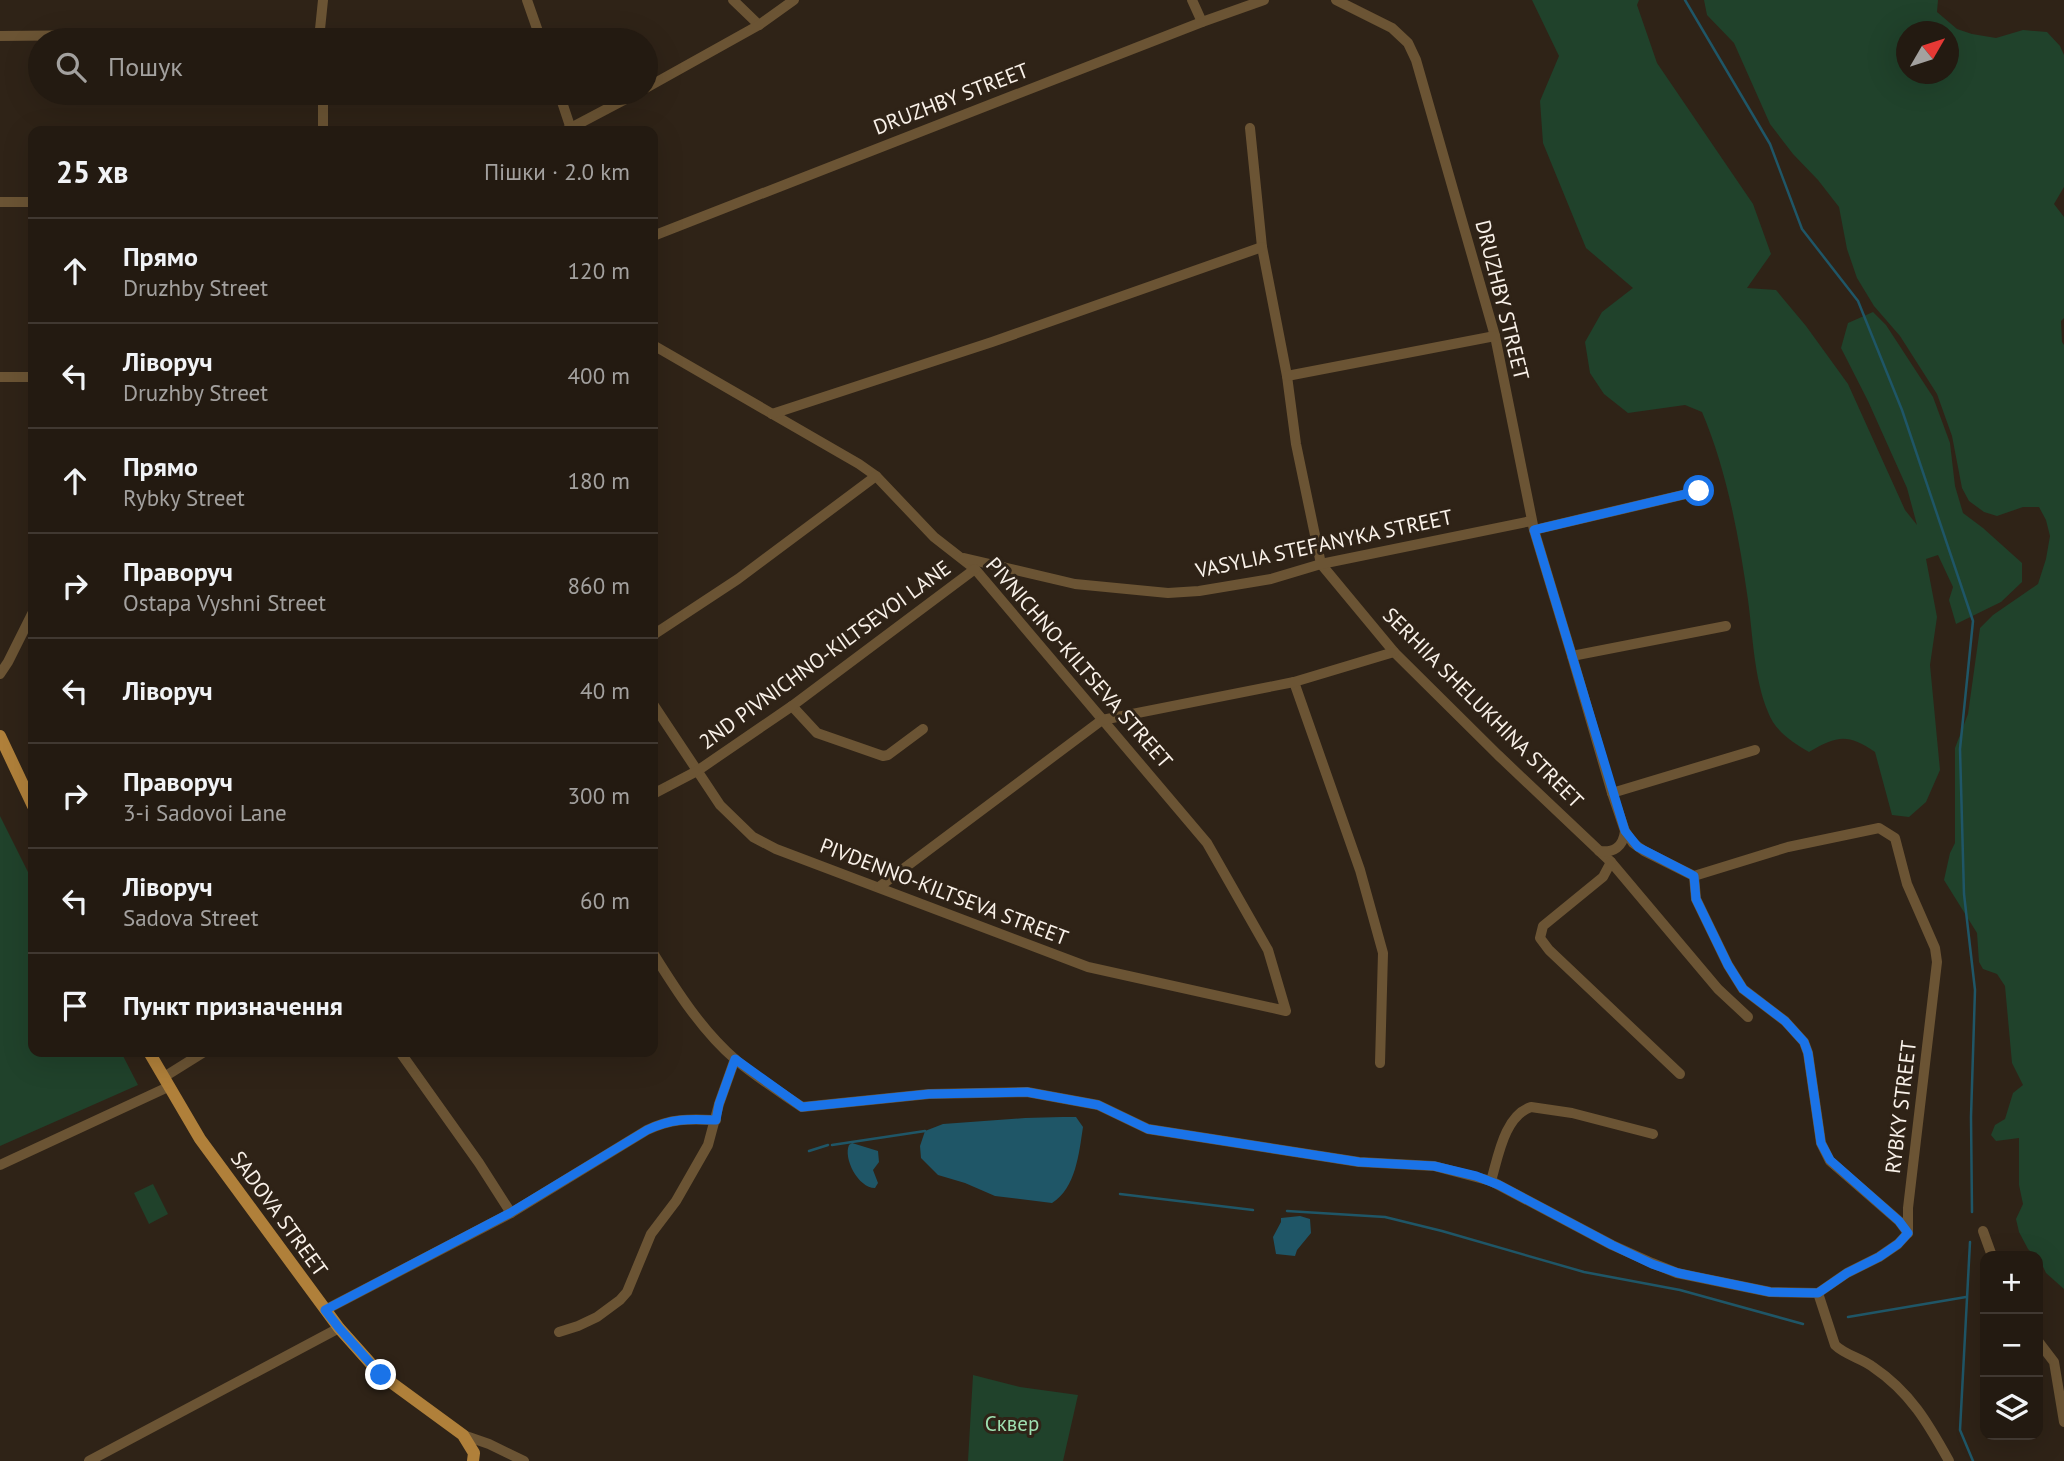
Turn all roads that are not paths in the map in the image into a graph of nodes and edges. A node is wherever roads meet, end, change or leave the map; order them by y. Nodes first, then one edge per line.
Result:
1 (323, 0) edge
2 (527, 0) edge
3 (733, 0) edge
4 (794, 0) edge
5 (1192, 0) edge
6 (1264, 0) edge
7 (1336, 0) edge
8 (1202, 22) junction
9 (758, 25) junction
10 (320, 28) edge
11 (537, 28) edge
12 (0, 36) edge
13 (28, 36) edge
14 (658, 81) edge
15 (323, 105) edge
16 (562, 105) edge
17 (615, 105) edge
18 (323, 126) edge
19 (567, 126) edge
20 (575, 126) edge
21 (1250, 128) dead end
22 (0, 202) edge
23 (28, 202) edge
24 (658, 234) edge
25 (1262, 247) junction
26 (1495, 336) junction
27 (658, 348) edge
28 (1287, 376) junction
29 (0, 377) edge
30 (28, 377) edge
31 (772, 414) junction
32 (876, 476) junction
33 (1699, 491) dead end
34 (1532, 526) junction
35 (959, 557) junction
36 (1321, 564) junction
37 (975, 569) junction
38 (28, 622) edge
39 (1726, 626) dead end
40 (658, 632) edge
41 (1394, 652) junction
42 (1572, 656) junction
43 (3, 670) edge
44 (1294, 682) junction
45 (0, 686) edge
46 (792, 706) junction
47 (658, 712) edge
48 (1102, 720) junction
49 (923, 729) dead end
50 (0, 736) edge
51 (1755, 750) dead end
52 (697, 771) junction
53 (658, 791) edge
54 (1612, 793) junction
55 (28, 795) edge
56 (1625, 831) junction
57 (1599, 851) junction
58 (1611, 862) junction
59 (1694, 876) junction
60 (879, 887) junction
61 (658, 960) edge
62 (1286, 1012) joint
63 (1748, 1017) dead end
64 (152, 1057) edge
65 (198, 1057) edge
66 (404, 1057) edge
67 (735, 1059) junction
68 (1380, 1063) dead end
69 (1681, 1074) dead end
70 (166, 1082) junction
71 (716, 1120) junction
72 (1653, 1134) dead end
73 (0, 1165) edge
74 (1491, 1181) junction
75 (510, 1213) junction
76 (1983, 1231) dead end
77 (1908, 1233) junction
78 (1990, 1251) edge
79 (1818, 1293) junction
80 (325, 1310) junction
81 (339, 1328) junction
82 (559, 1332) dead end
83 (2043, 1348) edge
84 (2064, 1422) edge
85 (466, 1440) junction
86 (89, 1461) edge
87 (473, 1461) edge
88 (524, 1461) edge
89 (1949, 1461) edge

1 - 10 street
2 - 11 street
3 - 9 street
4 - 9 street
5 - 8 street
6 - 8 street, DRUZHBY STREET
7 - 26 street, DRUZHBY STREET
8 - 24 street, DRUZHBY STREET
9 - 14 street
12 - 13 street
15 - 18 street
16 - 19 street
17 - 20 street
21 - 25 street, SERHIIA SHELUKHINA STREET
22 - 23 street
25 - 28 street, SERHIIA SHELUKHINA STREET
25 - 31 street
26 - 28 street
26 - 34 street, DRUZHBY STREET
27 - 31 street, PIVNICHNO-KILTSEVA STREET
28 - 36 street, SERHIIA SHELUKHINA STREET
29 - 30 street
31 - 32 street, PIVNICHNO-KILTSEVA STREET
32 - 35 street, PIVNICHNO-KILTSEVA STREET
32 - 40 street
33 - 34 street
34 - 36 street, VASYLIA STEFANYKA STREET
34 - 42 street, DRUZHBY STREET
35 - 36 street, VASYLIA STEFANYKA STREET
35 - 37 street, PIVNICHNO-KILTSEVA STREET
36 - 41 street, SERHIIA SHELUKHINA STREET
37 - 46 street, 2ND PIVNICHNO-KILTSEVOI LANE
37 - 48 street, PIVNICHNO-KILTSEVA STREET
38 - 43 street
39 - 42 street
41 - 44 street
41 - 57 street, SERHIIA SHELUKHINA STREET
42 - 54 street, DRUZHBY STREET
43 - 45 street
44 - 48 street
44 - 68 street
46 - 49 street
46 - 52 street, 2ND PIVNICHNO-KILTSEVOI LANE
47 - 52 street, PIVDENNO-KILTSEVA STREET
48 - 60 street
48 - 62 street, PIVNICHNO-KILTSEVA STREET
50 - 55 main road
51 - 54 street
52 - 53 street, 2ND PIVNICHNO-KILTSEVOI LANE
52 - 60 street, PIVDENNO-KILTSEVA STREET
54 - 56 street, DRUZHBY STREET
56 - 57 street
56 - 59 street, DRUZHBY STREET
57 - 58 street, SERHIIA SHELUKHINA STREET
58 - 63 street, SERHIIA SHELUKHINA STREET
58 - 69 street
59 - 77 street, RYBKY STREET
59 - 77 street, RYBKY STREET
60 - 62 street, PIVDENNO-KILTSEVA STREET
61 - 67 street
64 - 70 main road, SADOVA STREET
65 - 70 street
66 - 75 street
67 - 71 street
67 - 74 street
70 - 73 street
70 - 80 main road, SADOVA STREET
71 - 75 street
71 - 82 street
72 - 74 street
74 - 79 street
75 - 80 street
76 - 78 street
77 - 79 street
79 - 89 street
80 - 81 main road, SADOVA STREET
81 - 85 main road, SADOVA STREET
81 - 86 street
83 - 84 street
85 - 87 main road
85 - 88 street, SADOVA STREET

